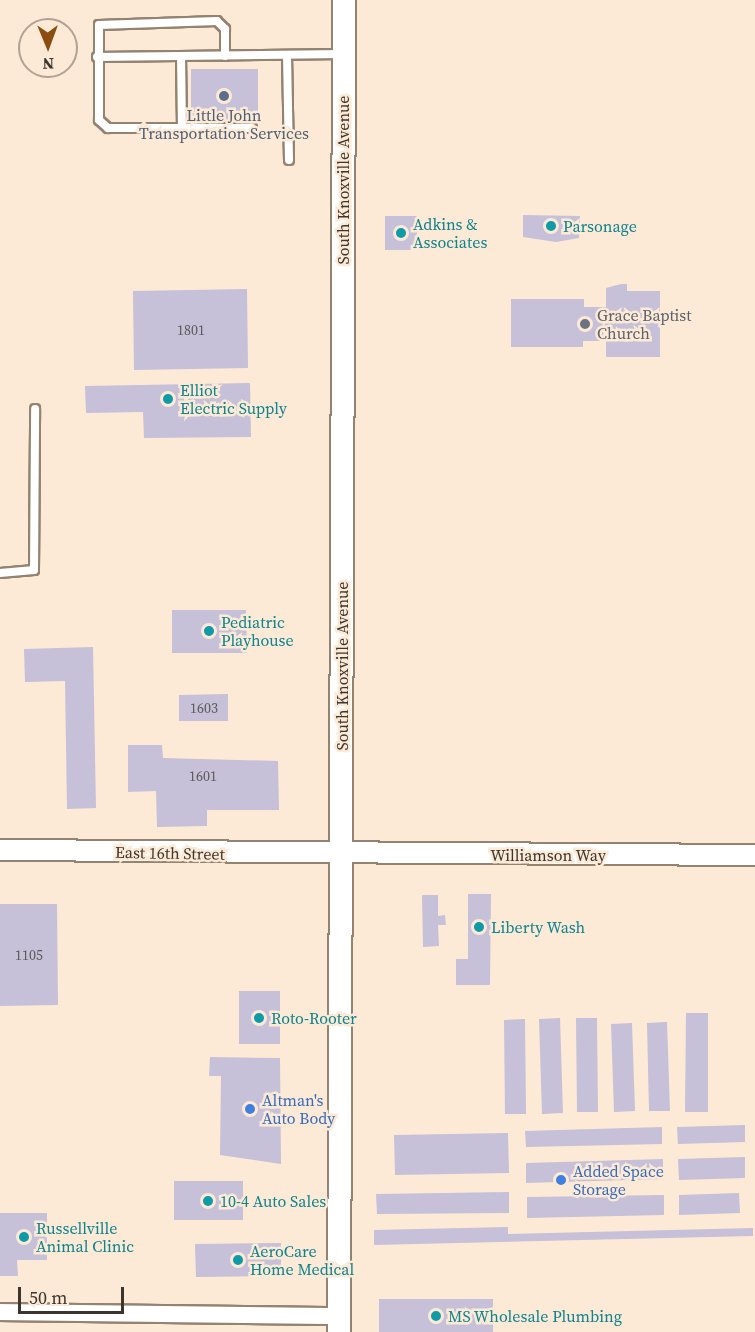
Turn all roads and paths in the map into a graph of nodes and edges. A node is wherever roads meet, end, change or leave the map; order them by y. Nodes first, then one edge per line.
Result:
1 (344, 0) edge
2 (287, 54) junction
3 (344, 54) junction
4 (181, 56) junction
5 (225, 56) junction
6 (97, 57) junction
7 (182, 128) junction
8 (252, 128) dead end
9 (289, 160) dead end
10 (35, 409) dead end
11 (0, 573) edge
12 (0, 850) edge
13 (341, 855) junction
14 (755, 855) edge
15 (0, 1312) edge
16 (339, 1324) edge

1 - 3 main road, South Knoxville Avenue
2 - 3 lane
2 - 5 lane
2 - 9 lane
3 - 13 main road, South Knoxville Avenue
4 - 5 lane
4 - 6 lane
4 - 7 lane
5 - 6 lane
6 - 7 lane
7 - 8 lane
10 - 11 lane
12 - 13 street, East 16th Street
13 - 14 street, Williamson Way
13 - 16 main road, South Knoxville Avenue
15 - 16 street

